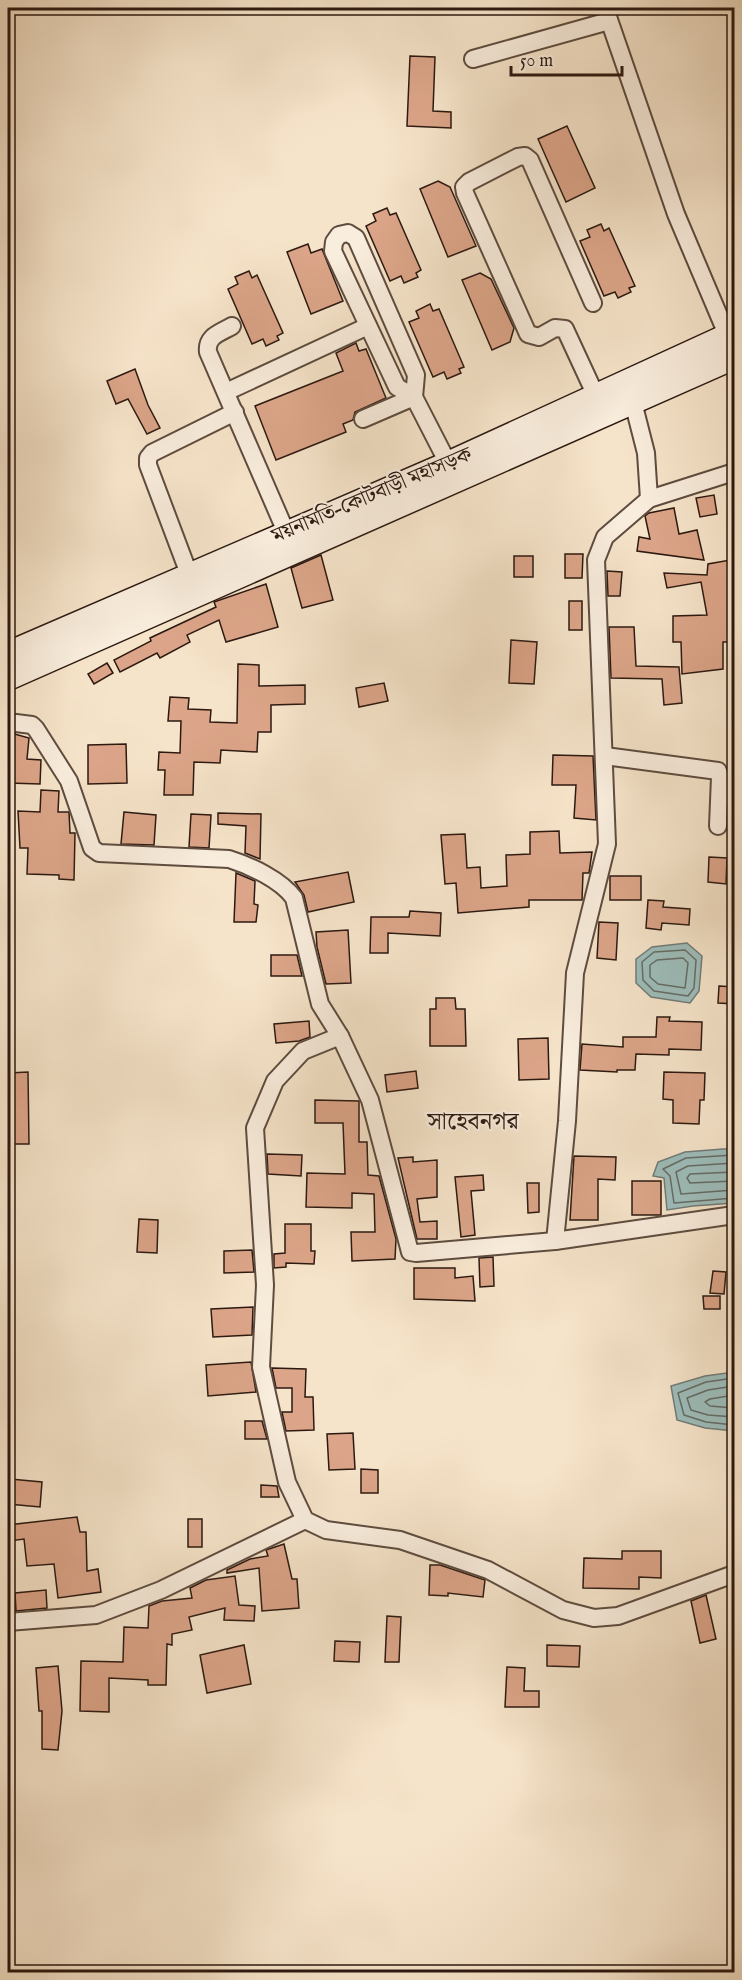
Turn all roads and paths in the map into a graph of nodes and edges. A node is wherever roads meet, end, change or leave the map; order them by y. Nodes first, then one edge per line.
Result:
1 (607, 14) edge
2 (473, 59) dead end
3 (593, 303) dead end
4 (232, 326) dead end
5 (368, 326) junction
6 (733, 344) edge
7 (226, 392) junction
8 (596, 396) junction
9 (414, 397) junction
10 (633, 402) junction
11 (235, 412) junction
12 (363, 420) dead end
13 (452, 472) junction
14 (735, 472) edge
15 (649, 499) junction
16 (286, 532) junction
17 (189, 574) junction
18 (8, 654) edge
19 (8, 678) edge
20 (8, 722) edge
21 (605, 756) junction
22 (718, 826) dead end
23 (340, 1036) junction
24 (735, 1215) edge
25 (555, 1241) junction
26 (305, 1520) junction
27 (735, 1574) edge
28 (8, 1622) edge

1 - 2 street
1 - 6 street
3 - 8 street
4 - 7 street
5 - 7 street
5 - 9 street
5 - 9 street
6 - 8 main road, ময়নামতি–কোটবাড়ী মহাসড়ক
6 - 10 main road, ময়নামতি–কোটবাড়ী মহাসড়ক
7 - 11 street
8 - 13 main road, ময়নামতি–কোটবাড়ী মহাসড়ক
9 - 12 street
9 - 13 street
10 - 13 main road, ময়নামতি–কোটবাড়ী মহাসড়ক
10 - 15 street
11 - 16 street
11 - 17 street
13 - 16 main road, ময়নামতি–কোটবাড়ী মহাসড়ক
13 - 19 main road, ময়নামতি–কোটবাড়ী মহাসড়ক
14 - 15 street
15 - 21 street
16 - 17 main road, ময়নামতি–কোটবাড়ী মহাসড়ক
17 - 18 main road, ময়নামতি–কোটবাড়ী মহাসড়ক
20 - 23 street
21 - 22 street
21 - 25 street
23 - 25 street
23 - 26 street
24 - 25 street
26 - 27 street
26 - 28 street

